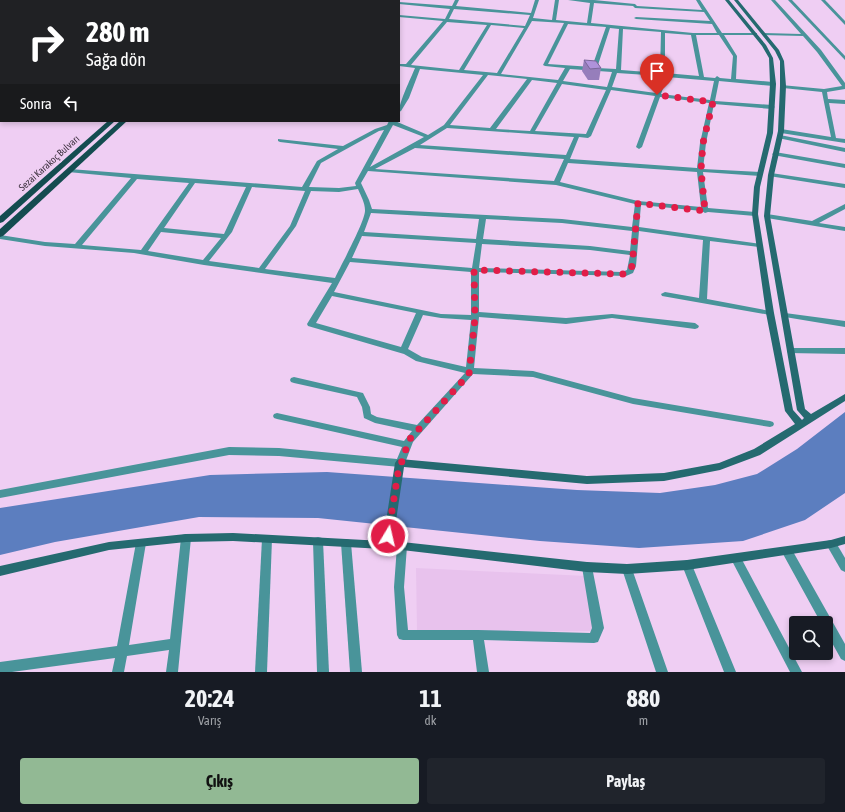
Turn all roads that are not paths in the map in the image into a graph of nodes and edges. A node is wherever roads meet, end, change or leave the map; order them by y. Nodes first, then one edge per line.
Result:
1 (369, 0) edge
2 (374, 0) edge
3 (457, 0) edge
4 (537, 0) edge
5 (557, 0) edge
6 (570, 0) edge
7 (698, 0) edge
8 (727, 0) edge
9 (736, 0) edge
10 (773, 0) edge
11 (790, 0) edge
12 (823, 0) edge
13 (592, 1) edge
14 (400, 3) edge
15 (635, 4) edge
16 (453, 7) junction
17 (705, 11) junction
18 (504, 12) junction
19 (400, 16) edge
20 (405, 16) junction
21 (531, 17) junction
22 (636, 18) junction
23 (446, 20) junction
24 (554, 21) junction
25 (400, 22) edge
26 (566, 23) junction
27 (713, 23) junction
28 (490, 24) junction
29 (496, 24) junction
30 (845, 24) edge
31 (589, 25) junction
32 (525, 27) junction
33 (608, 27) junction
34 (621, 28) junction
35 (637, 30) junction
36 (663, 32) junction
37 (693, 34) junction
38 (721, 34) junction
39 (755, 34) junction
40 (764, 34) junction
41 (804, 35) junction
42 (819, 51) junction
43 (826, 51) dead end
44 (832, 52) dead end
45 (839, 52) junction
46 (845, 52) edge
47 (845, 59) edge
48 (400, 66) edge
49 (407, 66) junction
50 (418, 67) junction
51 (568, 68) junction
52 (594, 70) junction
53 (460, 71) junction
54 (616, 71) junction
55 (486, 74) junction
56 (664, 74) junction
57 (498, 75) junction
58 (702, 77) junction
59 (531, 78) junction
60 (716, 78) junction
61 (733, 80) junction
62 (560, 82) junction
63 (773, 84) junction
64 (783, 86) junction
65 (845, 87) edge
66 (609, 89) junction
67 (824, 91) junction
68 (657, 95) junction
69 (827, 101) junction
70 (713, 102) junction
71 (845, 102) edge
72 (772, 107) junction
73 (400, 108) edge
74 (111, 122) edge
75 (123, 122) edge
76 (390, 123) edge
77 (446, 126) junction
78 (492, 130) junction
79 (531, 132) junction
80 (781, 134) junction
81 (577, 136) junction
82 (429, 137) junction
83 (280, 140) dead end
84 (834, 140) junction
85 (845, 141) edge
86 (414, 146) junction
87 (639, 147) dead end
88 (344, 148) junction
89 (845, 150) edge
90 (775, 154) junction
91 (567, 159) junction
92 (845, 166) edge
93 (701, 170) junction
94 (70, 171) junction
95 (367, 171) junction
96 (760, 174) junction
97 (771, 175) junction
98 (135, 176) junction
99 (193, 182) junction
100 (556, 183) junction
101 (250, 186) junction
102 (845, 186) edge
103 (360, 187) junction
104 (307, 188) junction
105 (638, 203) junction
106 (845, 206) edge
107 (369, 210) junction
108 (705, 211) junction
109 (755, 214) junction
110 (767, 216) junction
111 (483, 217) junction
112 (0, 220) edge
113 (812, 224) junction
114 (636, 229) junction
115 (158, 230) junction
116 (845, 230) edge
117 (360, 234) junction
118 (0, 236) edge
119 (225, 236) junction
120 (706, 239) junction
121 (479, 242) junction
122 (759, 245) junction
123 (76, 247) junction
124 (142, 253) junction
125 (633, 253) junction
126 (347, 260) junction
127 (204, 263) junction
128 (474, 270) junction
129 (260, 271) junction
130 (336, 281) junction
131 (329, 293) junction
132 (665, 294) dead end
133 (703, 301) junction
134 (420, 312) junction
135 (770, 313) junction
136 (785, 315) junction
137 (475, 316) junction
138 (845, 324) edge
139 (695, 326) dead end
140 (403, 350) junction
141 (791, 351) junction
142 (845, 351) edge
143 (470, 371) junction
144 (294, 380) dead end
145 (845, 397) edge
146 (277, 416) dead end
147 (811, 419) junction
148 (770, 424) dead end
149 (802, 425) junction
150 (419, 430) junction
151 (407, 445) junction
152 (399, 468) junction
153 (0, 494) edge
154 (186, 538) junction
155 (267, 539) junction
156 (845, 540) edge
157 (318, 541) junction
158 (387, 541) junction
159 (141, 542) junction
160 (346, 544) junction
161 (831, 544) junction
162 (402, 546) junction
163 (787, 551) junction
164 (736, 559) junction
165 (687, 565) junction
166 (587, 567) junction
167 (845, 567) edge
168 (627, 569) junction
169 (0, 571) edge
170 (478, 635) junction
171 (174, 644) junction
172 (121, 652) junction
173 (845, 655) edge
174 (0, 668) edge
175 (118, 672) edge
176 (172, 672) edge
177 (262, 672) edge
178 (323, 672) edge
179 (356, 672) edge
180 (483, 672) edge
181 (662, 672) edge
182 (730, 672) edge
183 (796, 672) edge

1 - 2 street
3 - 16 street
4 - 21 street
5 - 24 street
6 - 13 street
7 - 17 street
8 - 39 main road
9 - 40 main road
10 - 41 street
11 - 45 street
12 - 30 street
13 - 15 street
13 - 31 street
14 - 16 street
15 - 17 street
15 - 22 street
16 - 18 street
16 - 23 street
17 - 27 street
18 - 21 street
18 - 29 street
19 - 20 street
20 - 23 street
20 - 25 street
21 - 24 street
21 - 32 street
22 - 27 street
22 - 35 street
23 - 28 street
23 - 49 street
24 - 26 street
26 - 31 street
26 - 51 street
27 - 38 street
28 - 29 street
28 - 53 street
29 - 32 street
31 - 33 street
32 - 57 street
33 - 34 street
33 - 52 street
34 - 35 street
34 - 54 street
35 - 36 street
36 - 37 street
36 - 56 street
37 - 38 street
37 - 58 street
38 - 39 street
38 - 61 street
39 - 63 main road
40 - 41 street
40 - 64 main road
41 - 42 street
42 - 43 street
42 - 65 street
44 - 45 street
45 - 46 street
45 - 47 street
48 - 49 street
49 - 50 street
50 - 53 street
50 - 73 street
51 - 52 street
51 - 62 street
52 - 54 street
53 - 55 street
54 - 56 street
54 - 66 street
55 - 57 street
55 - 77 street
56 - 58 street
56 - 68 street
57 - 59 street
58 - 60 street
59 - 62 street
59 - 78 street
60 - 61 street
60 - 70 street
61 - 63 street
62 - 66 street
62 - 79 street
63 - 72 main road
64 - 67 street
64 - 80 main road
65 - 67 street
66 - 68 street
66 - 81 street
67 - 69 street
68 - 70 street
68 - 87 street
69 - 71 street
69 - 84 street
70 - 72 street
70 - 93 street
72 - 96 main road
74 - 112 main road, Sezai Karakoç Bulvarı
75 - 94 main road
76 - 82 street
76 - 88 street
76 - 95 street
77 - 78 street
77 - 82 street
78 - 79 street
79 - 81 street
80 - 84 street
80 - 89 street
80 - 90 main road
81 - 91 street
82 - 86 street
83 - 88 street
84 - 85 street
86 - 91 street
86 - 95 street
88 - 104 street
90 - 92 street
90 - 97 main road
91 - 93 street
91 - 100 street
93 - 96 street
93 - 108 street
94 - 98 street
94 - 118 main road
95 - 100 street
95 - 103 street
96 - 109 main road
97 - 102 street
97 - 110 main road
98 - 99 street
98 - 123 street
99 - 101 street
99 - 115 street
100 - 105 street
101 - 104 street
101 - 119 street
103 - 104 street
103 - 107 street
104 - 129 street
105 - 108 street
105 - 114 street
106 - 113 street
107 - 111 street
107 - 117 street
108 - 109 street
109 - 122 main road
110 - 113 street
110 - 136 main road
111 - 114 street
111 - 121 street
113 - 116 street
114 - 120 street
114 - 125 street
115 - 119 street
115 - 124 street
117 - 121 street
117 - 126 street
118 - 123 street
119 - 127 street
120 - 122 street
120 - 133 street
121 - 125 street
121 - 128 street
122 - 135 main road
123 - 124 street
124 - 127 street
125 - 128 street
126 - 128 street
126 - 130 street
127 - 129 street
128 - 137 street
129 - 130 street
130 - 131 street
131 - 134 street
131 - 140 street
132 - 133 street
133 - 135 street
134 - 137 street
134 - 140 street
135 - 149 main road
136 - 138 street
136 - 141 main road
137 - 139 street
137 - 143 street
140 - 143 street
141 - 142 street
141 - 147 main road
143 - 148 street
143 - 150 street
144 - 150 street
145 - 147 main road
146 - 151 street
147 - 149 main road
149 - 152 main road
150 - 151 street
151 - 152 street
152 - 153 street
152 - 158 main road
154 - 155 main road
154 - 159 main road
154 - 171 street
155 - 157 main road
155 - 177 street
156 - 161 main road
157 - 160 main road
157 - 178 street
158 - 160 main road
158 - 162 main road
159 - 169 main road
159 - 172 street
160 - 179 street
161 - 163 main road
161 - 167 street
162 - 166 main road
162 - 170 street
163 - 164 main road
163 - 173 street
164 - 165 main road
164 - 183 street
165 - 168 main road
165 - 182 street
166 - 168 main road
166 - 170 street
168 - 181 street
170 - 180 street
171 - 172 street
171 - 176 street
172 - 174 street
172 - 175 street

